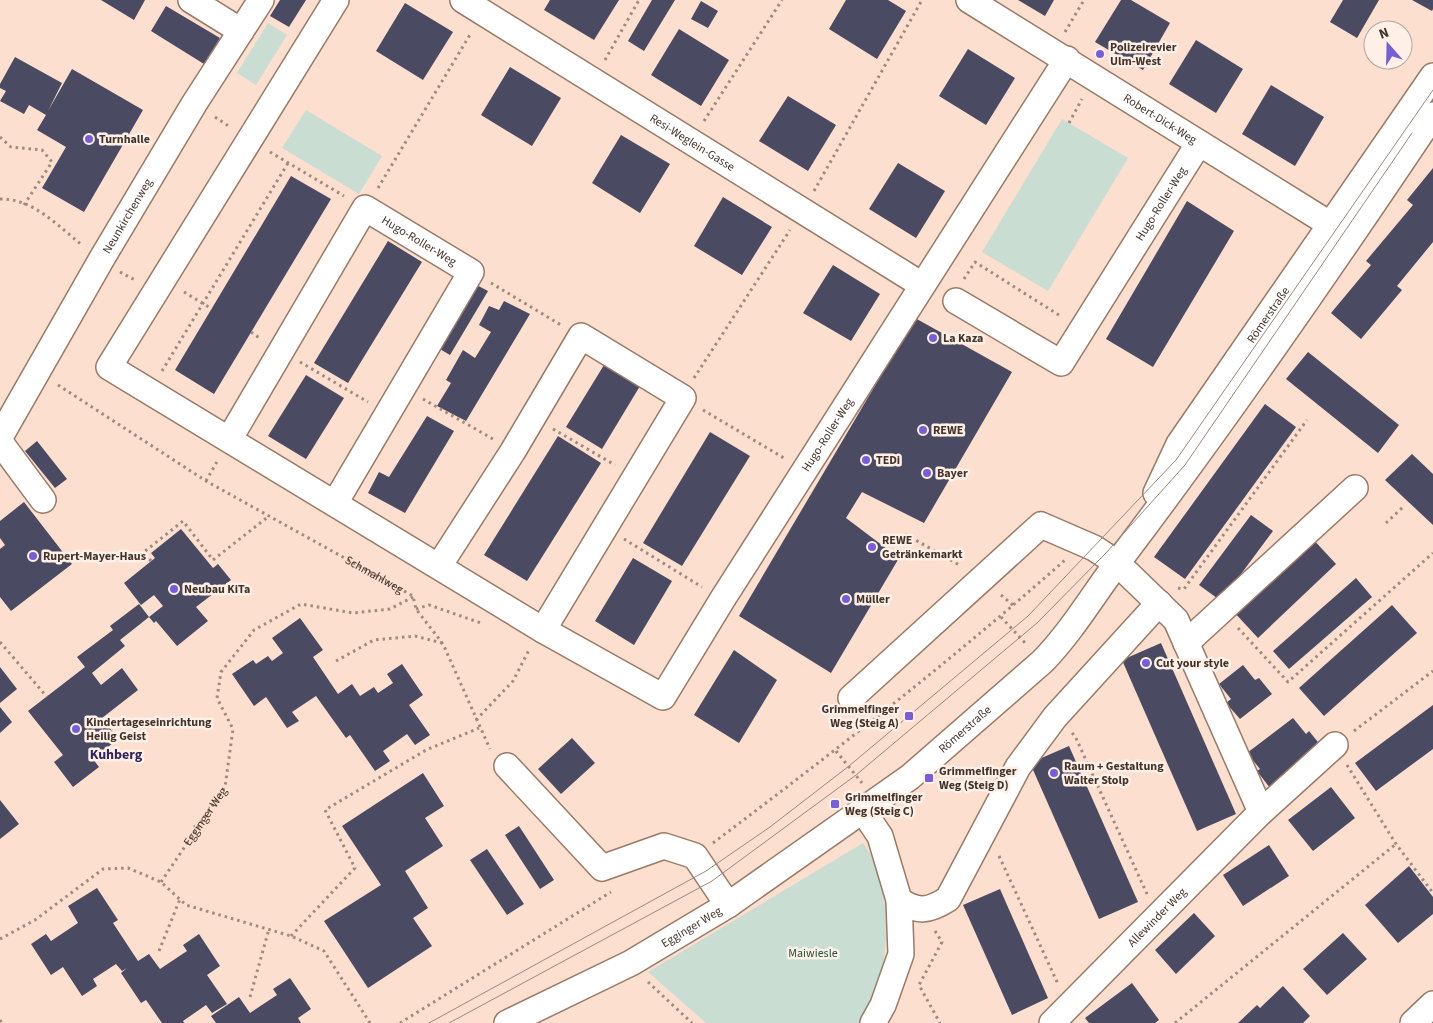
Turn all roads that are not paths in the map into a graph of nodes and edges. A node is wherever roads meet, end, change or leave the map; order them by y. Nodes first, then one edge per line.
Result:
1 (191, 0) edge
2 (261, 0) edge
3 (336, 0) edge
4 (969, 0) edge
5 (473, 6) edge
6 (241, 31) junction
7 (1060, 55) junction
8 (1433, 76) edge
9 (1433, 115) edge
10 (1199, 143) junction
11 (1340, 231) junction
12 (922, 285) junction
13 (958, 292) road end
14 (0, 437) edge
15 (230, 438) junction
16 (0, 442) edge
17 (1355, 488) dead end
18 (43, 500) dead end
19 (334, 503) junction
20 (1118, 563) junction
21 (439, 566) junction
22 (1167, 595) junction
23 (538, 636) junction
24 (1186, 643) junction
25 (851, 698) dead end
26 (1335, 745) road end
27 (507, 766) road end
28 (870, 806) junction
29 (1261, 812) junction
30 (899, 900) junction
31 (728, 905) junction
32 (1433, 1004) edge
33 (1060, 1015) edge
34 (507, 1023) edge
35 (874, 1023) edge
36 (1413, 1023) edge

1 - 6 street
2 - 6 street, Neunkirchenweg
3 - 15 street, Hugo-Roller-Weg
4 - 7 street, Robert-Dick-Weg
5 - 12 street, Resi-Weglein-Gasse
6 - 14 street, Neunkirchenweg
7 - 10 street, Robert-Dick-Weg
7 - 12 street, Hugo-Roller-Weg
8 - 11 street, Römerstraße
9 - 11 street, Römerstraße
10 - 11 street, Robert-Dick-Weg
10 - 13 street, Hugo-Roller-Weg
11 - 20 street, Römerstraße
11 - 20 street, Römerstraße
12 - 23 street, Hugo-Roller-Weg
15 - 19 street, Hugo-Roller-Weg
15 - 19 street, Hugo-Roller-Weg
16 - 18 street
17 - 24 street
19 - 21 street, Hugo-Roller-Weg
20 - 22 street
20 - 25 street
20 - 28 street, Römerstraße
21 - 23 street, Hugo-Roller-Weg
21 - 23 street
22 - 24 street
22 - 30 street
24 - 29 street
26 - 29 street, Allewinder Weg
27 - 31 street
28 - 30 street
28 - 31 street, Egginger Weg
29 - 33 street, Allewinder Weg
30 - 35 street
31 - 34 street, Egginger Weg
32 - 36 street

